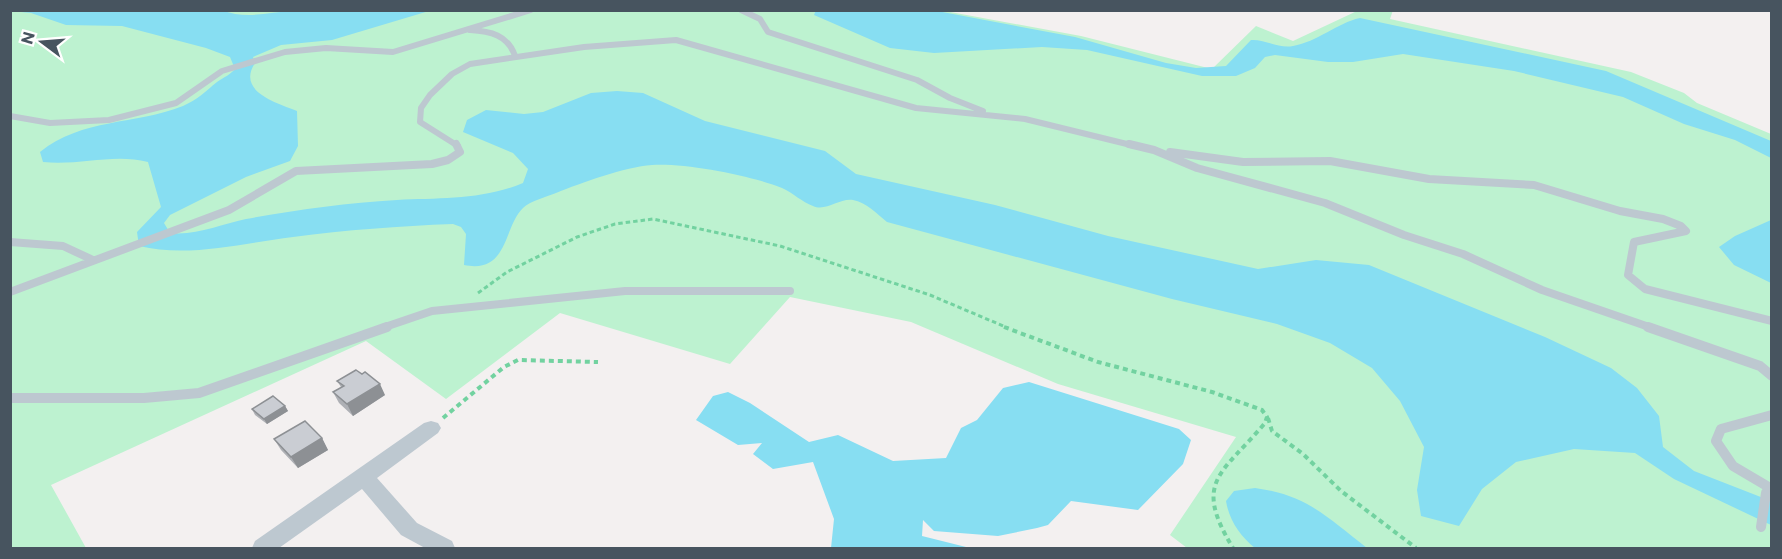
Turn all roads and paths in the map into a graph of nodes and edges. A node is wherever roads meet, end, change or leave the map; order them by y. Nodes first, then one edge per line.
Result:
1 (531, 10) edge
2 (741, 10) edge
3 (486, 23) junction
4 (463, 30) junction
5 (487, 32) junction
6 (515, 56) junction
7 (998, 115) junction
8 (10, 116) edge
9 (1154, 150) junction
10 (10, 242) edge
11 (93, 260) junction
12 (790, 291) dead end
13 (10, 292) edge
14 (474, 296) dead end
15 (1772, 321) edge
16 (598, 362) dead end
17 (1772, 376) edge
18 (10, 398) edge
19 (1772, 415) edge
20 (1267, 417) junction
21 (430, 428) joint
22 (364, 477) junction
23 (1770, 492) edge
24 (1761, 527) dead end
25 (263, 549) edge
26 (444, 549) edge
27 (1233, 549) edge
28 (1416, 549) edge

1 - 3 lane
2 - 7 lane
3 - 4 lane
3 - 5 lane
4 - 5 lane
4 - 8 lane
5 - 6 lane
6 - 7 lane
6 - 11 lane
7 - 9 lane
9 - 15 lane
9 - 17 lane
10 - 11 lane
11 - 13 lane
12 - 18 lane
14 - 20 path
16 - 21 path
19 - 23 lane
20 - 27 path
20 - 28 path
21 - 22 street
22 - 25 street
22 - 26 street
23 - 24 lane

